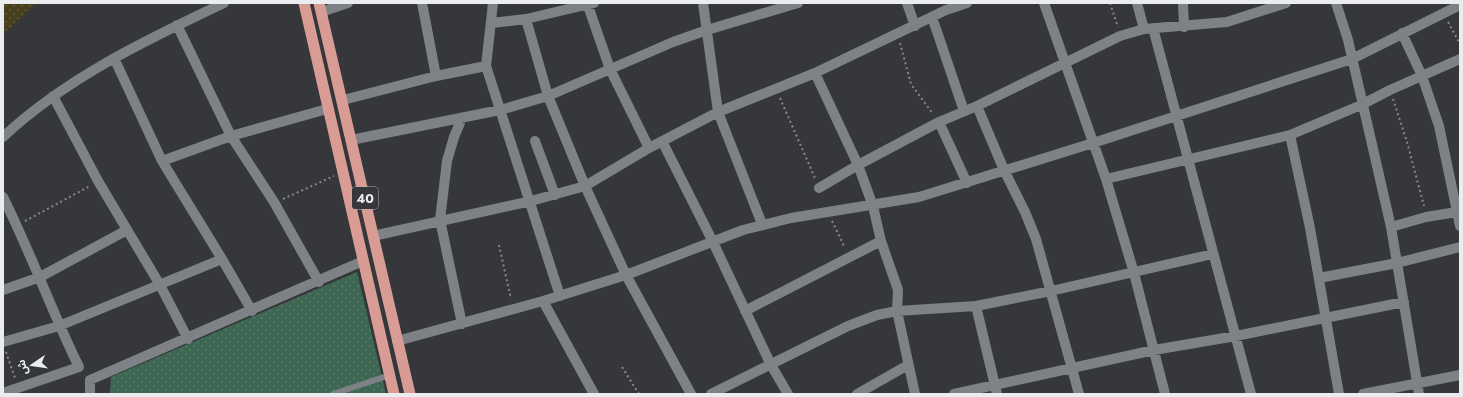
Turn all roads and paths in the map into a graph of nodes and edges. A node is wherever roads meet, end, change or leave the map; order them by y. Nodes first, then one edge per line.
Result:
1 (224, 3) edge
2 (304, 3) edge
3 (348, 3) edge
4 (422, 3) edge
5 (493, 3) edge
6 (702, 3) edge
7 (797, 3) edge
8 (908, 3) edge
9 (967, 3) edge
10 (1044, 3) edge
11 (1110, 3) edge
12 (1137, 3) edge
13 (1183, 3) edge
14 (1286, 3) edge
15 (1336, 3) edge
16 (589, 4) edge
17 (1460, 5) edge
18 (945, 7) edge
19 (320, 8) edge
20 (1443, 13) junction
21 (932, 17) junction
22 (526, 19) junction
23 (492, 23) junction
24 (177, 25) junction
25 (915, 26) junction
26 (1184, 27) junction
27 (1148, 29) junction
28 (707, 30) junction
29 (1402, 33) junction
30 (897, 34) junction
31 (1120, 36) junction
32 (1460, 44) edge
33 (114, 58) junction
34 (1352, 59) junction
35 (1460, 59) edge
36 (1064, 63) junction
37 (486, 66) junction
38 (610, 69) junction
39 (815, 73) junction
40 (436, 76) junction
41 (1422, 76) junction
42 (776, 89) junction
43 (1390, 90) junction
44 (53, 96) junction
45 (548, 96) junction
46 (343, 100) junction
47 (1361, 105) junction
48 (977, 106) junction
49 (327, 109) junction
50 (500, 110) junction
51 (964, 111) junction
52 (718, 112) junction
53 (1177, 116) junction
54 (462, 118) junction
55 (939, 122) junction
56 (1290, 135) junction
57 (231, 136) junction
58 (3, 137) edge
59 (351, 140) junction
60 (535, 141) dead end
61 (662, 141) junction
62 (1093, 143) junction
63 (649, 148) junction
64 (1189, 160) junction
65 (162, 161) junction
66 (858, 165) junction
67 (1004, 170) junction
68 (342, 173) junction
69 (1106, 179) junction
70 (98, 181) junction
71 (967, 183) junction
72 (585, 186) junction
73 (819, 188) joint
74 (555, 195) junction
75 (3, 197) edge
76 (531, 201) junction
77 (274, 202) junction
78 (873, 206) junction
79 (1458, 212) junction
80 (1426, 217) junction
81 (440, 220) junction
82 (762, 224) junction
83 (17, 225) junction
84 (1460, 226) edge
85 (1390, 228) junction
86 (127, 230) junction
87 (373, 236) junction
88 (712, 240) junction
89 (881, 241) junction
90 (499, 245) dead end
91 (1460, 247) edge
92 (1213, 254) junction
93 (222, 259) junction
94 (363, 261) junction
95 (1397, 263) junction
96 (1134, 272) junction
97 (626, 275) junction
98 (40, 276) junction
99 (1319, 278) junction
100 (319, 282) junction
101 (160, 286) junction
102 (3, 290) edge
103 (1051, 291) junction
104 (560, 296) junction
105 (543, 301) junction
106 (1404, 302) junction
107 (976, 306) junction
108 (514, 310) junction
109 (252, 311) junction
110 (745, 311) junction
111 (897, 311) junction
112 (1326, 317) junction
113 (462, 324) junction
114 (59, 326) junction
115 (1236, 336) junction
116 (188, 339) junction
117 (398, 341) junction
118 (3, 343) edge
119 (1154, 350) junction
120 (771, 365) junction
121 (908, 365) junction
122 (622, 367) dead end
123 (1071, 367) junction
124 (79, 368) junction
125 (390, 375) junction
126 (1460, 375) edge
127 (90, 380) junction
128 (1418, 389) edge
129 (996, 390) edge
130 (21, 391) edge
131 (3, 393) edge
132 (90, 394) edge
133 (333, 394) edge
134 (394, 394) edge
135 (410, 394) edge
136 (594, 394) edge
137 (639, 394) edge
138 (691, 394) edge
139 (711, 394) edge
140 (788, 394) edge
141 (857, 394) edge
142 (915, 394) edge
143 (954, 394) edge
144 (1079, 394) edge
145 (1165, 394) edge
146 (1251, 394) edge
147 (1339, 394) edge
148 (1363, 394) edge

1 - 24 street
2 - 49 highway, 40
3 - 19 street
4 - 40 street
5 - 23 street
6 - 28 street
7 - 28 street
8 - 25 street
9 - 18 street
10 - 36 street
11 - 31 path
12 - 27 street
13 - 26 street
14 - 26 street
15 - 34 street
16 - 22 street
16 - 38 street
17 - 20 street
18 - 21 street
19 - 46 highway, 40
20 - 29 street
20 - 32 path
21 - 25 street
21 - 51 street
22 - 23 street
22 - 45 street
23 - 37 street
24 - 33 street
24 - 57 street
25 - 30 street
26 - 27 street
27 - 31 street
27 - 53 street
28 - 38 street
28 - 52 street
29 - 34 street
29 - 41 street
30 - 39 street
30 - 55 path
31 - 36 street
33 - 44 street
33 - 65 street
34 - 47 street
34 - 53 street
35 - 41 street
36 - 48 street
36 - 62 street
37 - 40 street
37 - 50 street
38 - 45 street
38 - 63 street
39 - 42 street
39 - 66 street
40 - 46 street
41 - 43 street
41 - 79 street
42 - 52 street
42 - 73 path
43 - 47 street
43 - 80 path
44 - 58 street
44 - 70 street
45 - 50 street
45 - 72 street
46 - 59 highway, 40
47 - 56 street
47 - 85 street
48 - 51 street
48 - 67 street
49 - 57 street
49 - 68 highway, 40
50 - 54 street
50 - 76 street
51 - 55 street
52 - 61 street
52 - 82 street
53 - 62 street
53 - 64 street
54 - 59 street
54 - 81 street
55 - 66 street
55 - 71 street
56 - 64 street
56 - 99 street
57 - 65 street
57 - 77 street
59 - 87 highway, 40
60 - 74 street
61 - 63 street
61 - 88 street
62 - 67 street
62 - 69 street
63 - 72 street
64 - 69 street
64 - 92 street
65 - 93 street
66 - 73 street
66 - 78 street
67 - 71 street
67 - 103 street
68 - 77 path
68 - 94 highway, 40
69 - 96 street
70 - 83 path
70 - 86 street
71 - 78 street
72 - 74 street
72 - 97 street
74 - 76 street
75 - 83 street
76 - 81 street
76 - 104 street
77 - 100 street
78 - 82 street
78 - 89 street
79 - 80 street
79 - 84 street
80 - 85 street
81 - 87 street
81 - 113 street
82 - 88 street
83 - 98 street
85 - 95 street
86 - 98 street
86 - 101 street
87 - 117 highway, 40
88 - 97 street
88 - 110 street
89 - 110 street
89 - 111 street
90 - 108 path
91 - 95 street
92 - 96 street
92 - 115 street
93 - 101 street
93 - 109 street
94 - 100 street
94 - 125 highway, 40
95 - 99 street
95 - 106 street
96 - 103 street
96 - 119 street
97 - 104 street
97 - 138 street
98 - 102 street
98 - 114 street
99 - 112 street
100 - 109 street
101 - 114 street
101 - 116 street
103 - 107 street
103 - 123 street
104 - 105 street
105 - 108 street
105 - 136 street
106 - 112 street
106 - 128 street
107 - 111 street
107 - 129 street
108 - 113 street
109 - 116 street
110 - 120 street
111 - 120 street
111 - 121 street
112 - 115 street
112 - 147 street
113 - 117 street
114 - 118 street
114 - 124 street
115 - 119 street
115 - 146 street
116 - 127 street
117 - 135 highway, 40
118 - 130 path
119 - 123 street
119 - 145 street
120 - 139 street
120 - 140 street
121 - 141 street
121 - 142 street
122 - 137 path
123 - 129 street
123 - 144 street
124 - 127 street
124 - 130 street
125 - 133 lane
125 - 134 highway, 40
126 - 128 street
127 - 132 street
128 - 148 street
129 - 143 street
130 - 131 street

